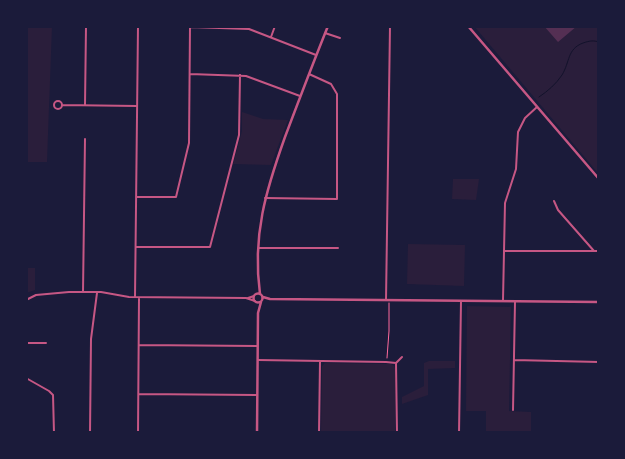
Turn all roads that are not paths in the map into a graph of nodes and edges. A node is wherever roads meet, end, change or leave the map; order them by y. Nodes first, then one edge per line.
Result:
1 (86, 26) edge
2 (138, 26) edge
3 (275, 26) edge
4 (328, 26) edge
5 (390, 26) edge
6 (468, 26) edge
7 (190, 27) edge
8 (326, 33) junction
9 (271, 37) junction
10 (340, 38) dead end
11 (316, 55) junction
12 (190, 74) junction
13 (309, 74) junction
14 (240, 75) junction
15 (300, 96) junction
16 (62, 104) dead end
17 (85, 105) junction
18 (138, 106) junction
19 (537, 106) junction
20 (85, 139) dead end
21 (599, 180) edge
22 (136, 197) junction
23 (265, 198) junction
24 (554, 201) dead end
25 (136, 247) junction
26 (259, 248) junction
27 (338, 248) dead end
28 (504, 251) junction
29 (594, 251) junction
30 (599, 252) edge
31 (83, 292) junction
32 (97, 292) junction
33 (135, 297) junction
34 (139, 297) junction
35 (246, 298) junction
36 (258, 298) junction
37 (27, 299) edge
38 (388, 300) junction
39 (461, 301) junction
40 (503, 301) junction
41 (515, 302) junction
42 (599, 302) edge
43 (26, 343) edge
44 (46, 343) dead end
45 (139, 345) junction
46 (258, 346) junction
47 (402, 357) dead end
48 (258, 360) junction
49 (514, 360) junction
50 (320, 361) junction
51 (599, 362) edge
52 (396, 363) junction
53 (26, 378) edge
54 (139, 394) junction
55 (257, 395) junction
56 (513, 410) dead end
57 (54, 433) edge
58 (90, 433) edge
59 (138, 433) edge
60 (257, 433) edge
61 (319, 433) edge
62 (397, 433) edge
63 (459, 433) edge

1 - 17 street
2 - 18 street
3 - 9 street
4 - 8 street
5 - 38 street
6 - 19 street
7 - 9 street
7 - 12 street
8 - 10 street
8 - 11 street
9 - 11 street
11 - 13 street
12 - 14 street
12 - 22 street
13 - 15 street
13 - 23 street
14 - 15 street
14 - 25 street
15 - 23 street
16 - 17 street
17 - 18 street
18 - 22 street
19 - 21 street
19 - 28 street
20 - 31 street
22 - 25 street
23 - 26 street
24 - 29 street
25 - 33 street
26 - 27 street
26 - 36 street
28 - 29 street
28 - 40 street
29 - 30 street
31 - 32 street
31 - 37 street
32 - 33 street
32 - 58 street
33 - 34 street
34 - 35 street
34 - 45 street
35 - 36 street
35 - 36 street
36 - 38 street
36 - 46 street
38 - 39 street
39 - 40 street
39 - 63 street
40 - 41 street
41 - 42 street
41 - 49 street
43 - 44 street
45 - 46 street
45 - 54 street
46 - 48 street
47 - 52 street
48 - 50 street
48 - 55 street
49 - 51 street
49 - 56 street
50 - 52 street
50 - 61 street
52 - 62 street
53 - 57 street
54 - 55 street
54 - 59 street
55 - 60 street

